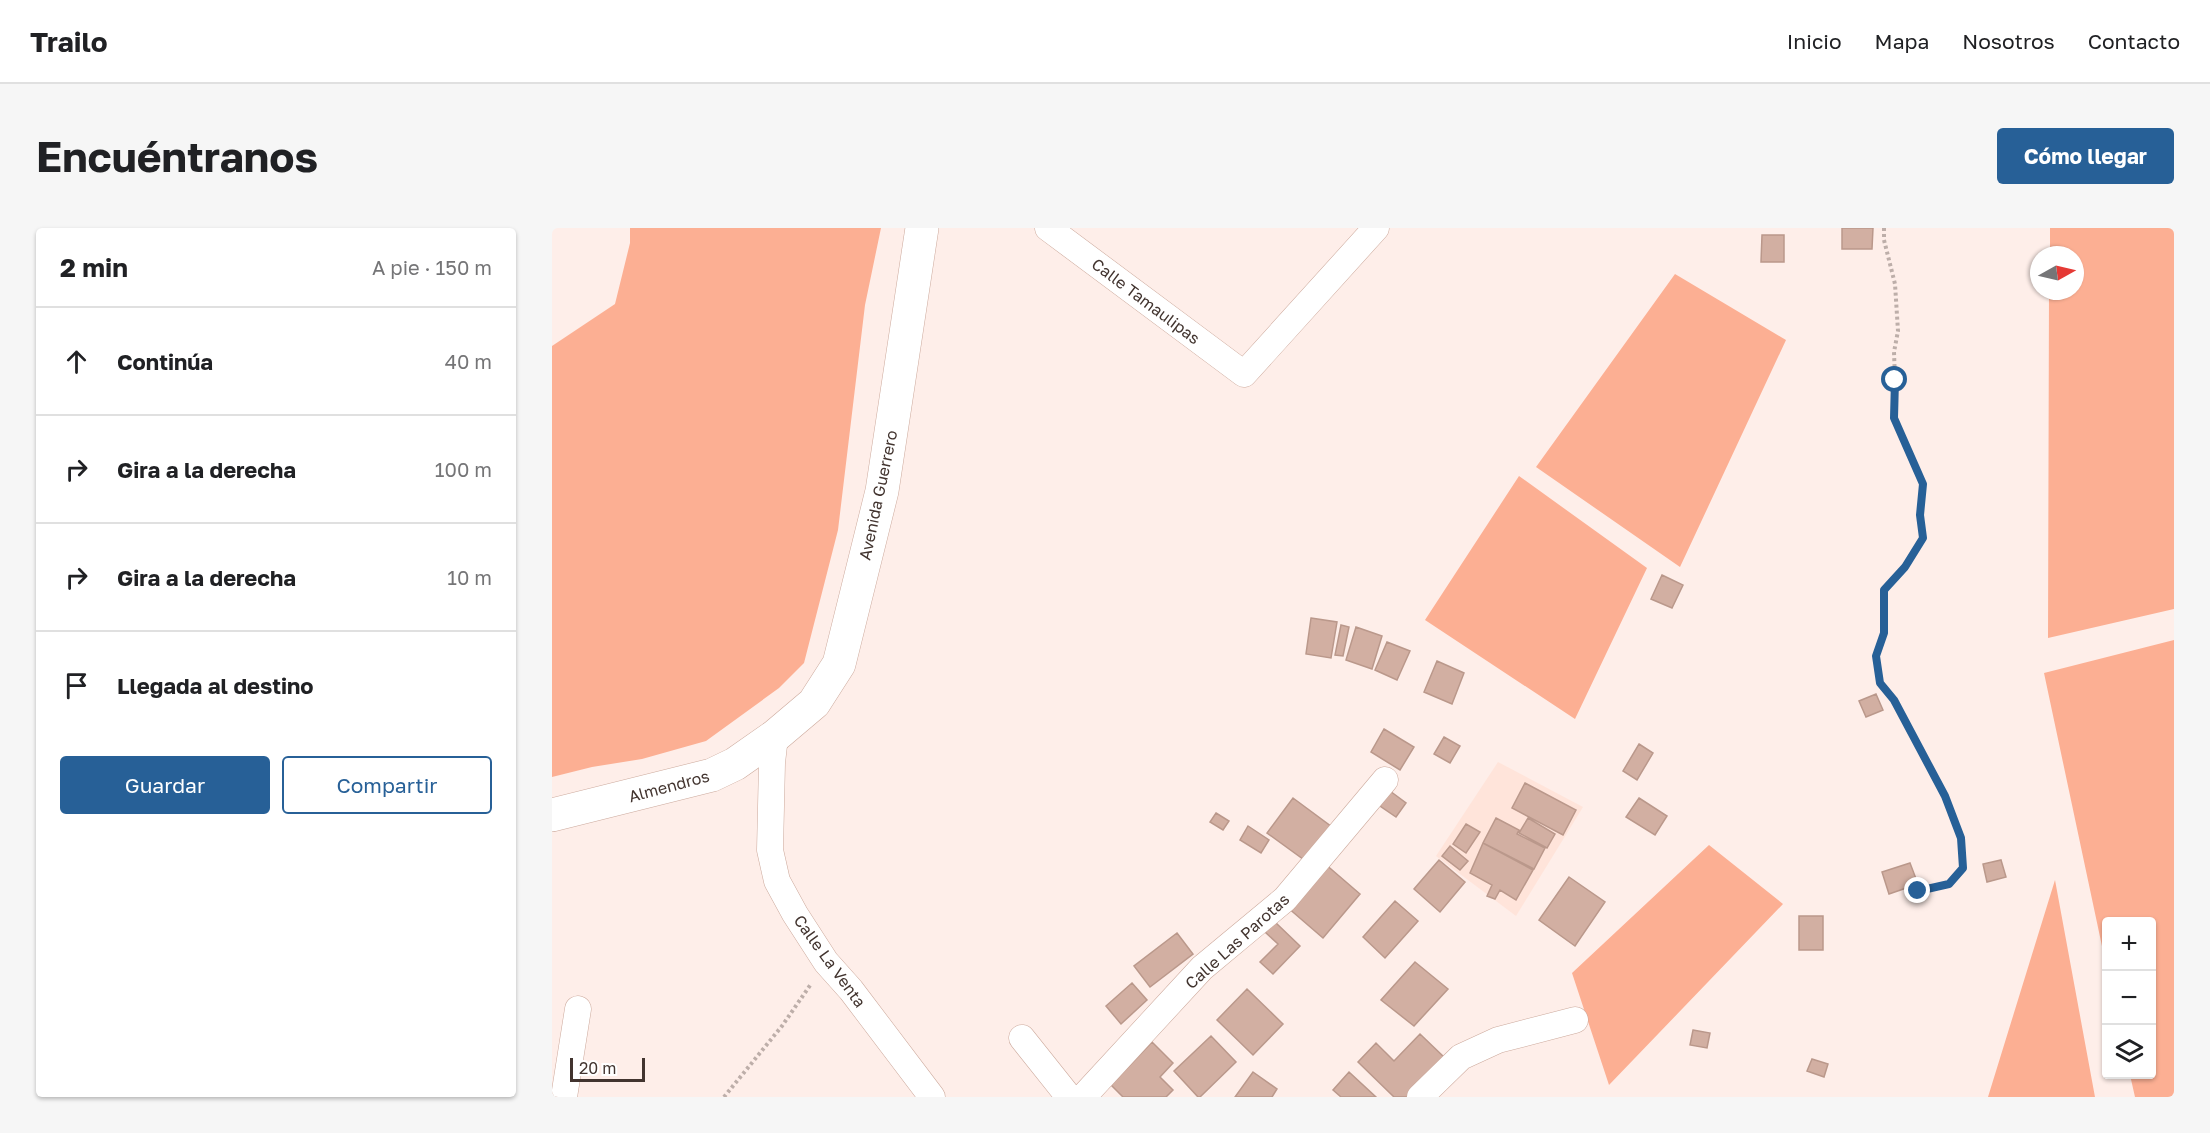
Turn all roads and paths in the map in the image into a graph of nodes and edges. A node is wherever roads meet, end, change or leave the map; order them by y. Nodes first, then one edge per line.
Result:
1 (922, 228) edge
2 (1048, 228) edge
3 (1376, 228) edge
4 (1884, 228) edge
5 (775, 736) junction
6 (1385, 780) dead end
7 (552, 815) edge
8 (1918, 891) dead end
9 (826, 962) junction
10 (578, 1009) dead end
11 (1575, 1020) dead end
12 (1022, 1038) dead end
13 (564, 1097) edge
14 (724, 1097) edge
15 (932, 1097) edge
16 (1069, 1097) edge
17 (1083, 1097) edge
18 (1420, 1097) edge

1 - 5 street, Avenida Guerrero
2 - 3 street, Calle Tamaulipas
4 - 8 path
5 - 7 street, Almendros
5 - 9 street, Calle La Venta
6 - 17 street, Calle Las Parotas
9 - 14 path
9 - 15 street, Calle La Venta
10 - 13 street
11 - 18 street
12 - 16 street

